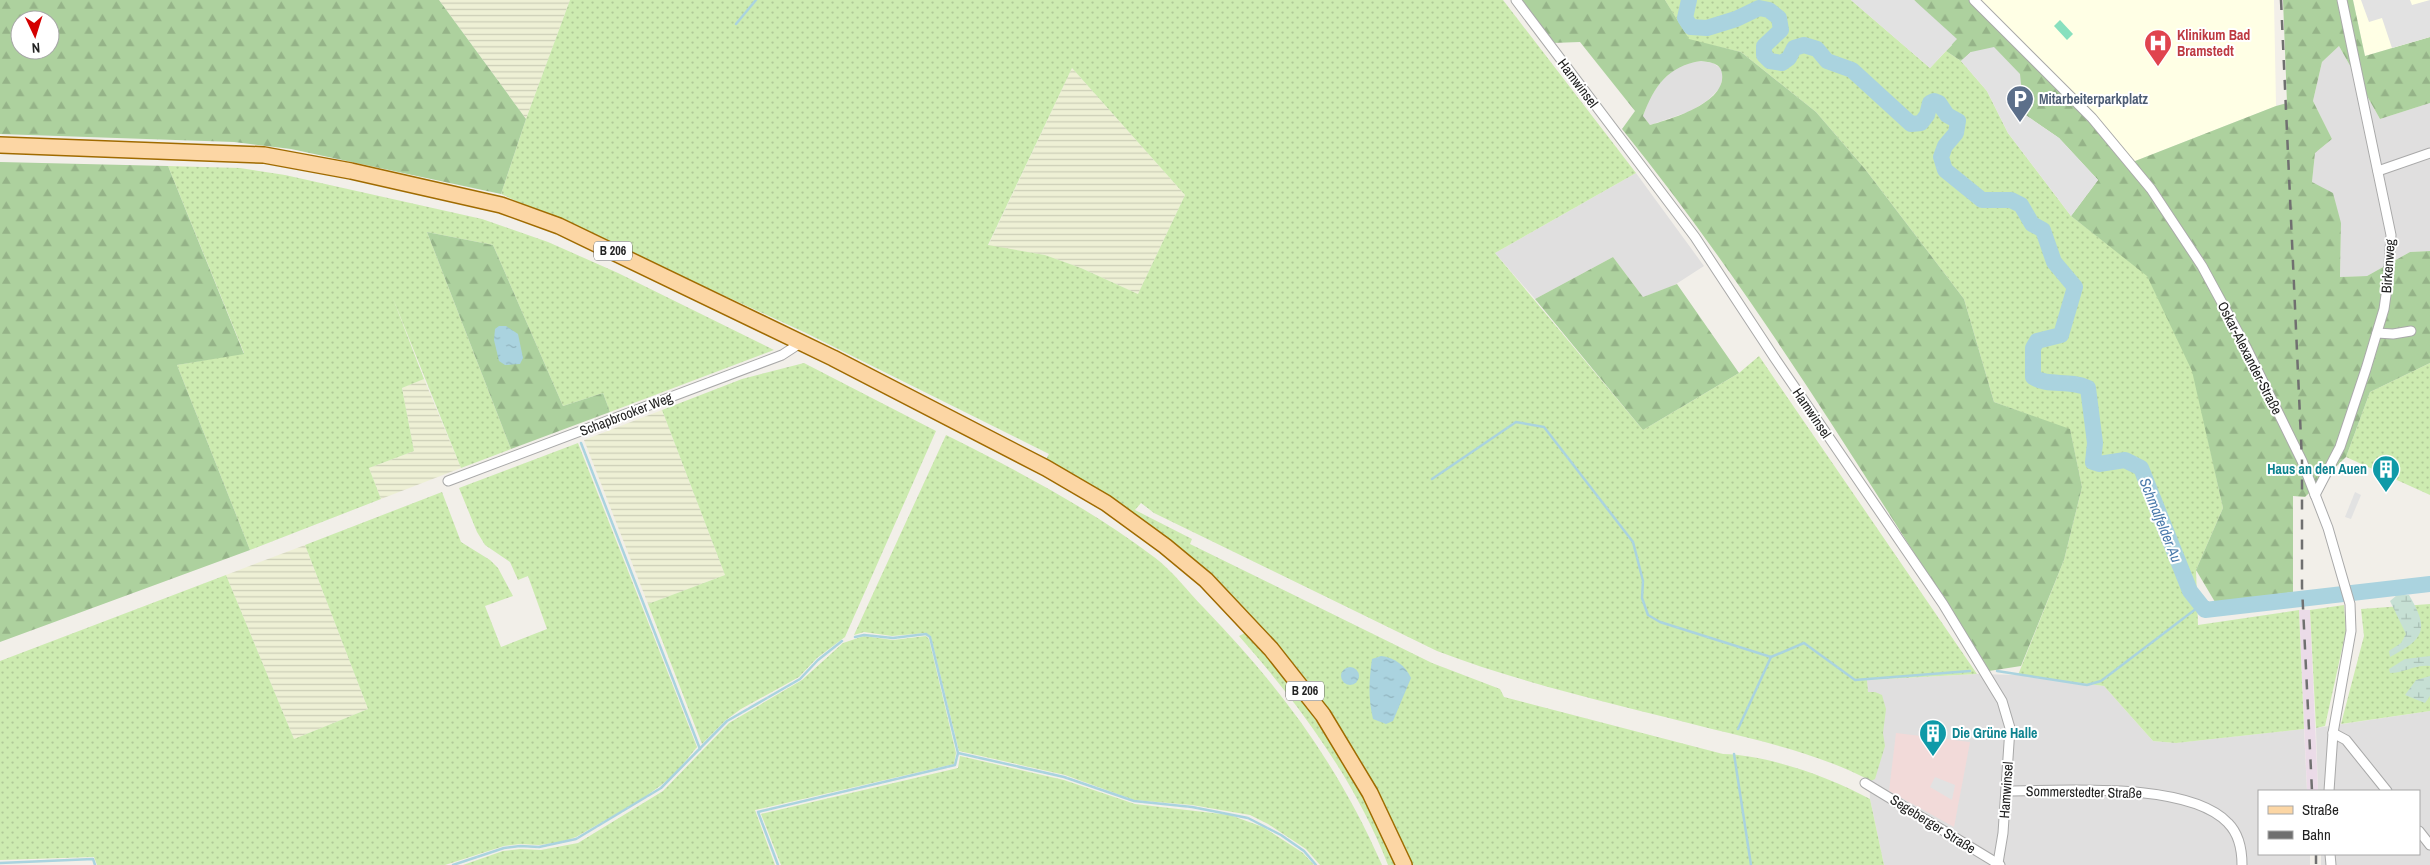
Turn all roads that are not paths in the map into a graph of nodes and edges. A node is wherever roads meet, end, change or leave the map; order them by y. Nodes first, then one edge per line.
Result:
1 (1516, 0) edge
2 (1974, 0) edge
3 (2342, 0) edge
4 (0, 145) edge
5 (2430, 153) edge
6 (2378, 171) junction
7 (2411, 331) dead end
8 (2377, 332) junction
9 (802, 342) junction
10 (448, 481) dead end
11 (2315, 495) junction
12 (2333, 734) junction
13 (1865, 783) dead end
14 (2330, 790) edge
15 (2386, 790) edge
16 (2007, 791) junction
17 (2420, 832) edge
18 (2430, 845) edge
19 (1999, 864) edge
20 (1404, 865) edge
21 (2242, 865) edge

1 - 16 street, Hamwinsel
2 - 11 street, Oskar-Alexander-Straße
3 - 6 street, Birkenweg
4 - 9 main road, B 206
5 - 6 street
6 - 8 street, Birkenweg
7 - 8 street
8 - 11 street, Birkenweg
9 - 10 street, Schapbrooker Weg
9 - 20 main road, B 206
11 - 12 street, Oskar-Alexander-Straße
12 - 14 street, Oskar-Alexander-Straße
12 - 15 street
13 - 19 street, Segeberger Straße
16 - 19 street, Hamwinsel
16 - 21 street, Sommerstedter Straße
17 - 18 street

